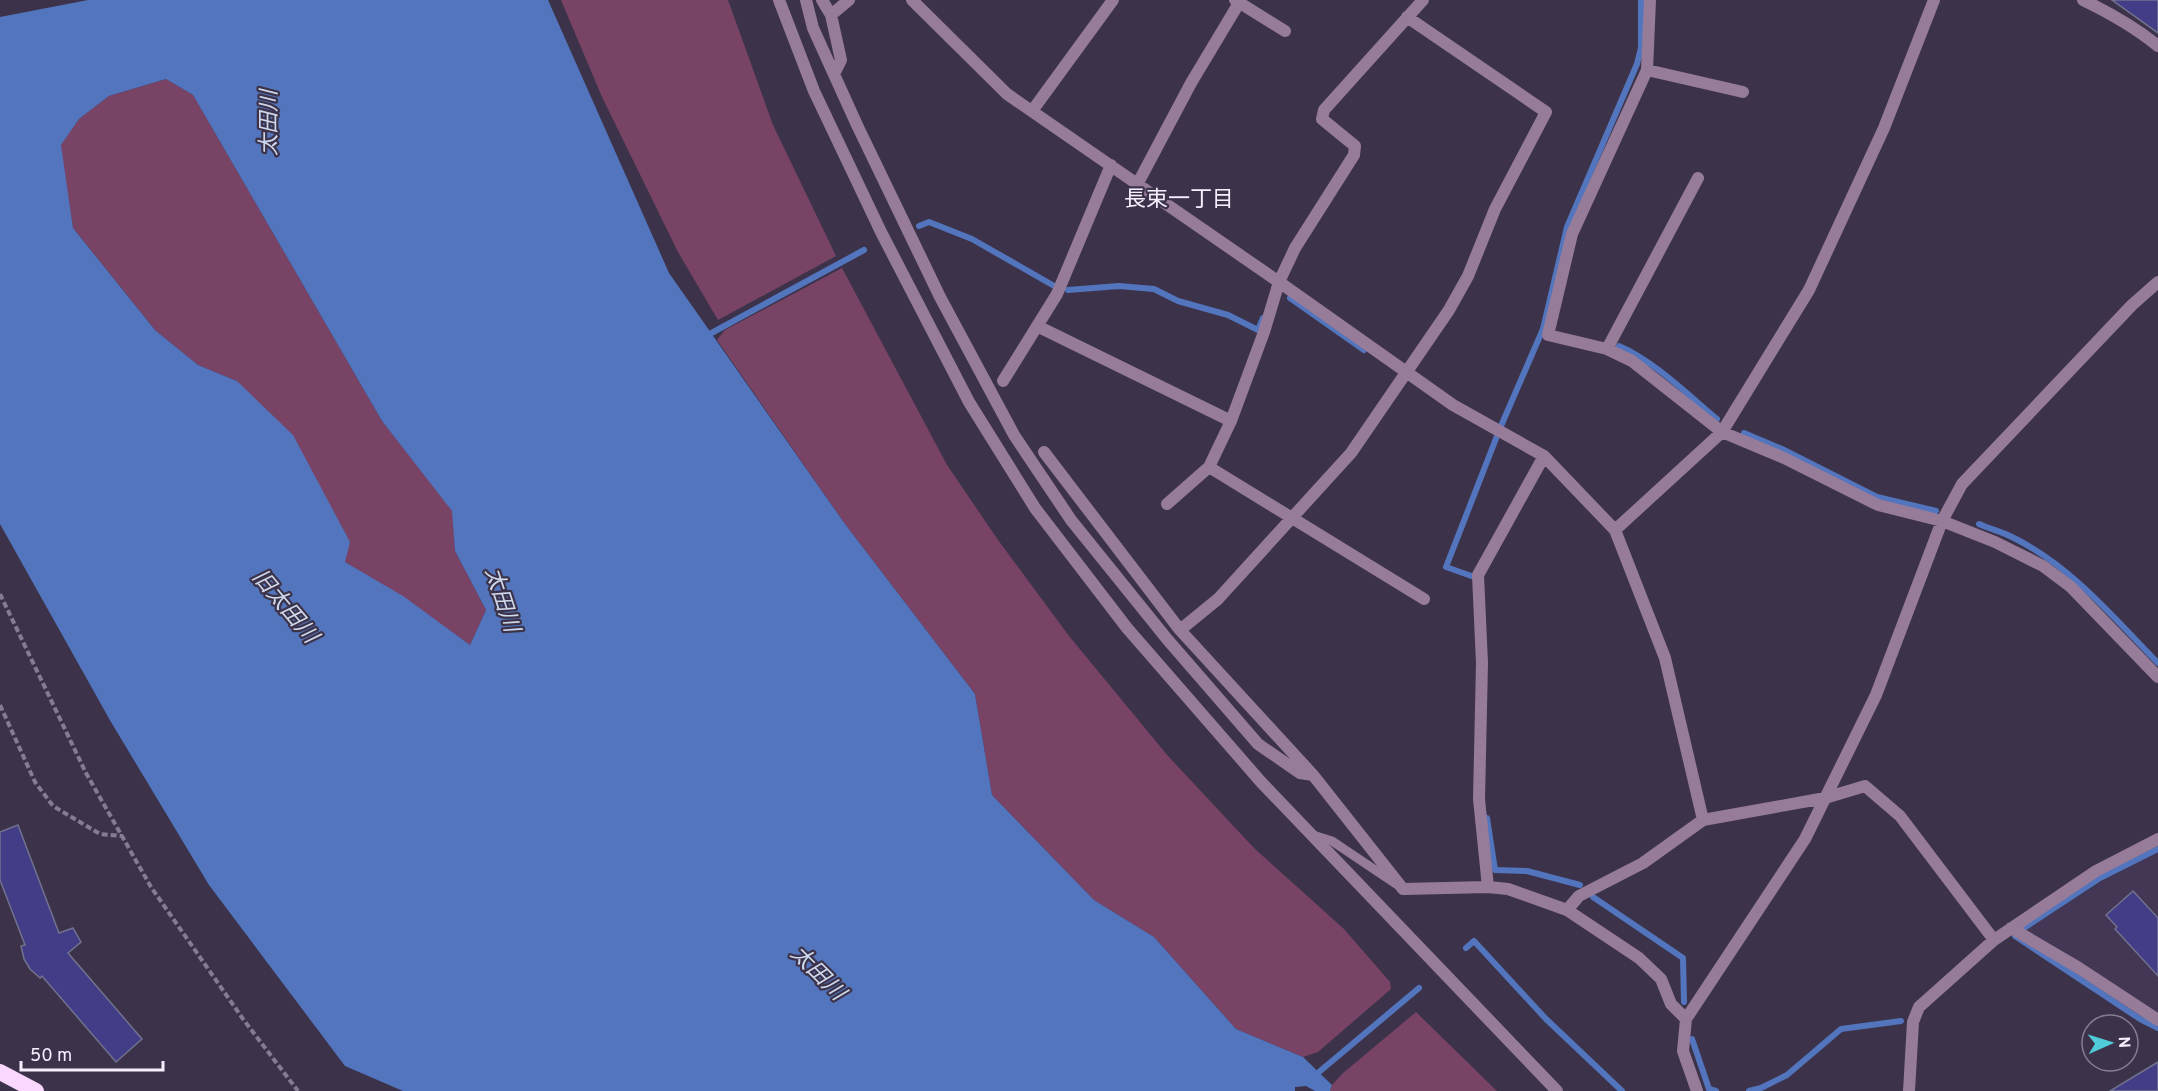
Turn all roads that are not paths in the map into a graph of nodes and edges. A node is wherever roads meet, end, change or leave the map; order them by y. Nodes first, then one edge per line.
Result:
1 (779, 0) edge
2 (806, 0) edge
3 (822, 0) edge
4 (849, 0) edge
5 (912, 0) edge
6 (1113, 0) edge
7 (1424, 0) edge
8 (1650, 0) edge
9 (1934, 0) edge
10 (2083, 0) edge
11 (1237, 2) edge
12 (831, 15) junction
13 (1407, 17) junction
14 (1285, 31) dead end
15 (2158, 46) edge
16 (1647, 70) junction
17 (834, 74) junction
18 (1743, 92) dead end
19 (1032, 111) junction
20 (1111, 165) junction
21 (1698, 178) dead end
22 (1138, 183) junction
23 (1279, 282) junction
24 (2158, 282) edge
25 (1037, 326) junction
26 (1606, 349) junction
27 (1406, 372) junction
28 (1004, 381) dead end
29 (1231, 421) junction
30 (1722, 432) junction
31 (1044, 452) dead end
32 (1545, 456) junction
33 (1209, 467) junction
34 (1167, 504) dead end
35 (1292, 518) junction
36 (1942, 521) junction
37 (1615, 530) junction
38 (1424, 598) dead end
39 (1180, 630) junction
40 (2158, 678) edge
41 (1313, 775) junction
42 (1825, 798) junction
43 (1703, 820) junction
44 (1311, 834) junction
45 (2158, 839) edge
46 (1488, 887) junction
47 (1403, 889) junction
48 (1567, 910) junction
49 (2011, 928) junction
50 (1994, 940) junction
51 (1686, 1019) junction
52 (2158, 1020) edge
53 (0, 1072) edge
54 (36, 1091) edge
55 (1557, 1091) edge
56 (1697, 1091) edge
57 (1910, 1091) edge

1 - 44 street
2 - 17 street
3 - 12 street
4 - 12 street
5 - 19 street
6 - 19 street
7 - 13 street
8 - 16 street
9 - 30 street
10 - 15 street
11 - 14 street
11 - 22 street
12 - 17 street
13 - 23 street
13 - 27 street
16 - 18 street
16 - 26 street
17 - 41 street
19 - 20 street
20 - 22 street
20 - 25 street
21 - 26 street
22 - 23 street
23 - 27 street
23 - 29 street
24 - 36 street
25 - 28 street
25 - 29 street
26 - 30 street
27 - 32 street
27 - 35 street
29 - 33 street
30 - 36 street
30 - 37 street
31 - 39 street
32 - 37 street
32 - 46 street
33 - 34 street
33 - 35 street
35 - 38 street
35 - 39 street
36 - 40 street
36 - 42 street
37 - 43 street
39 - 41 street
41 - 47 street
42 - 43 street
42 - 50 street
42 - 51 street
43 - 48 street
44 - 47 lane
44 - 55 street
45 - 49 street
46 - 47 street
46 - 48 street
48 - 51 street
49 - 50 street
49 - 52 street
50 - 57 street
51 - 56 street
53 - 54 highway

